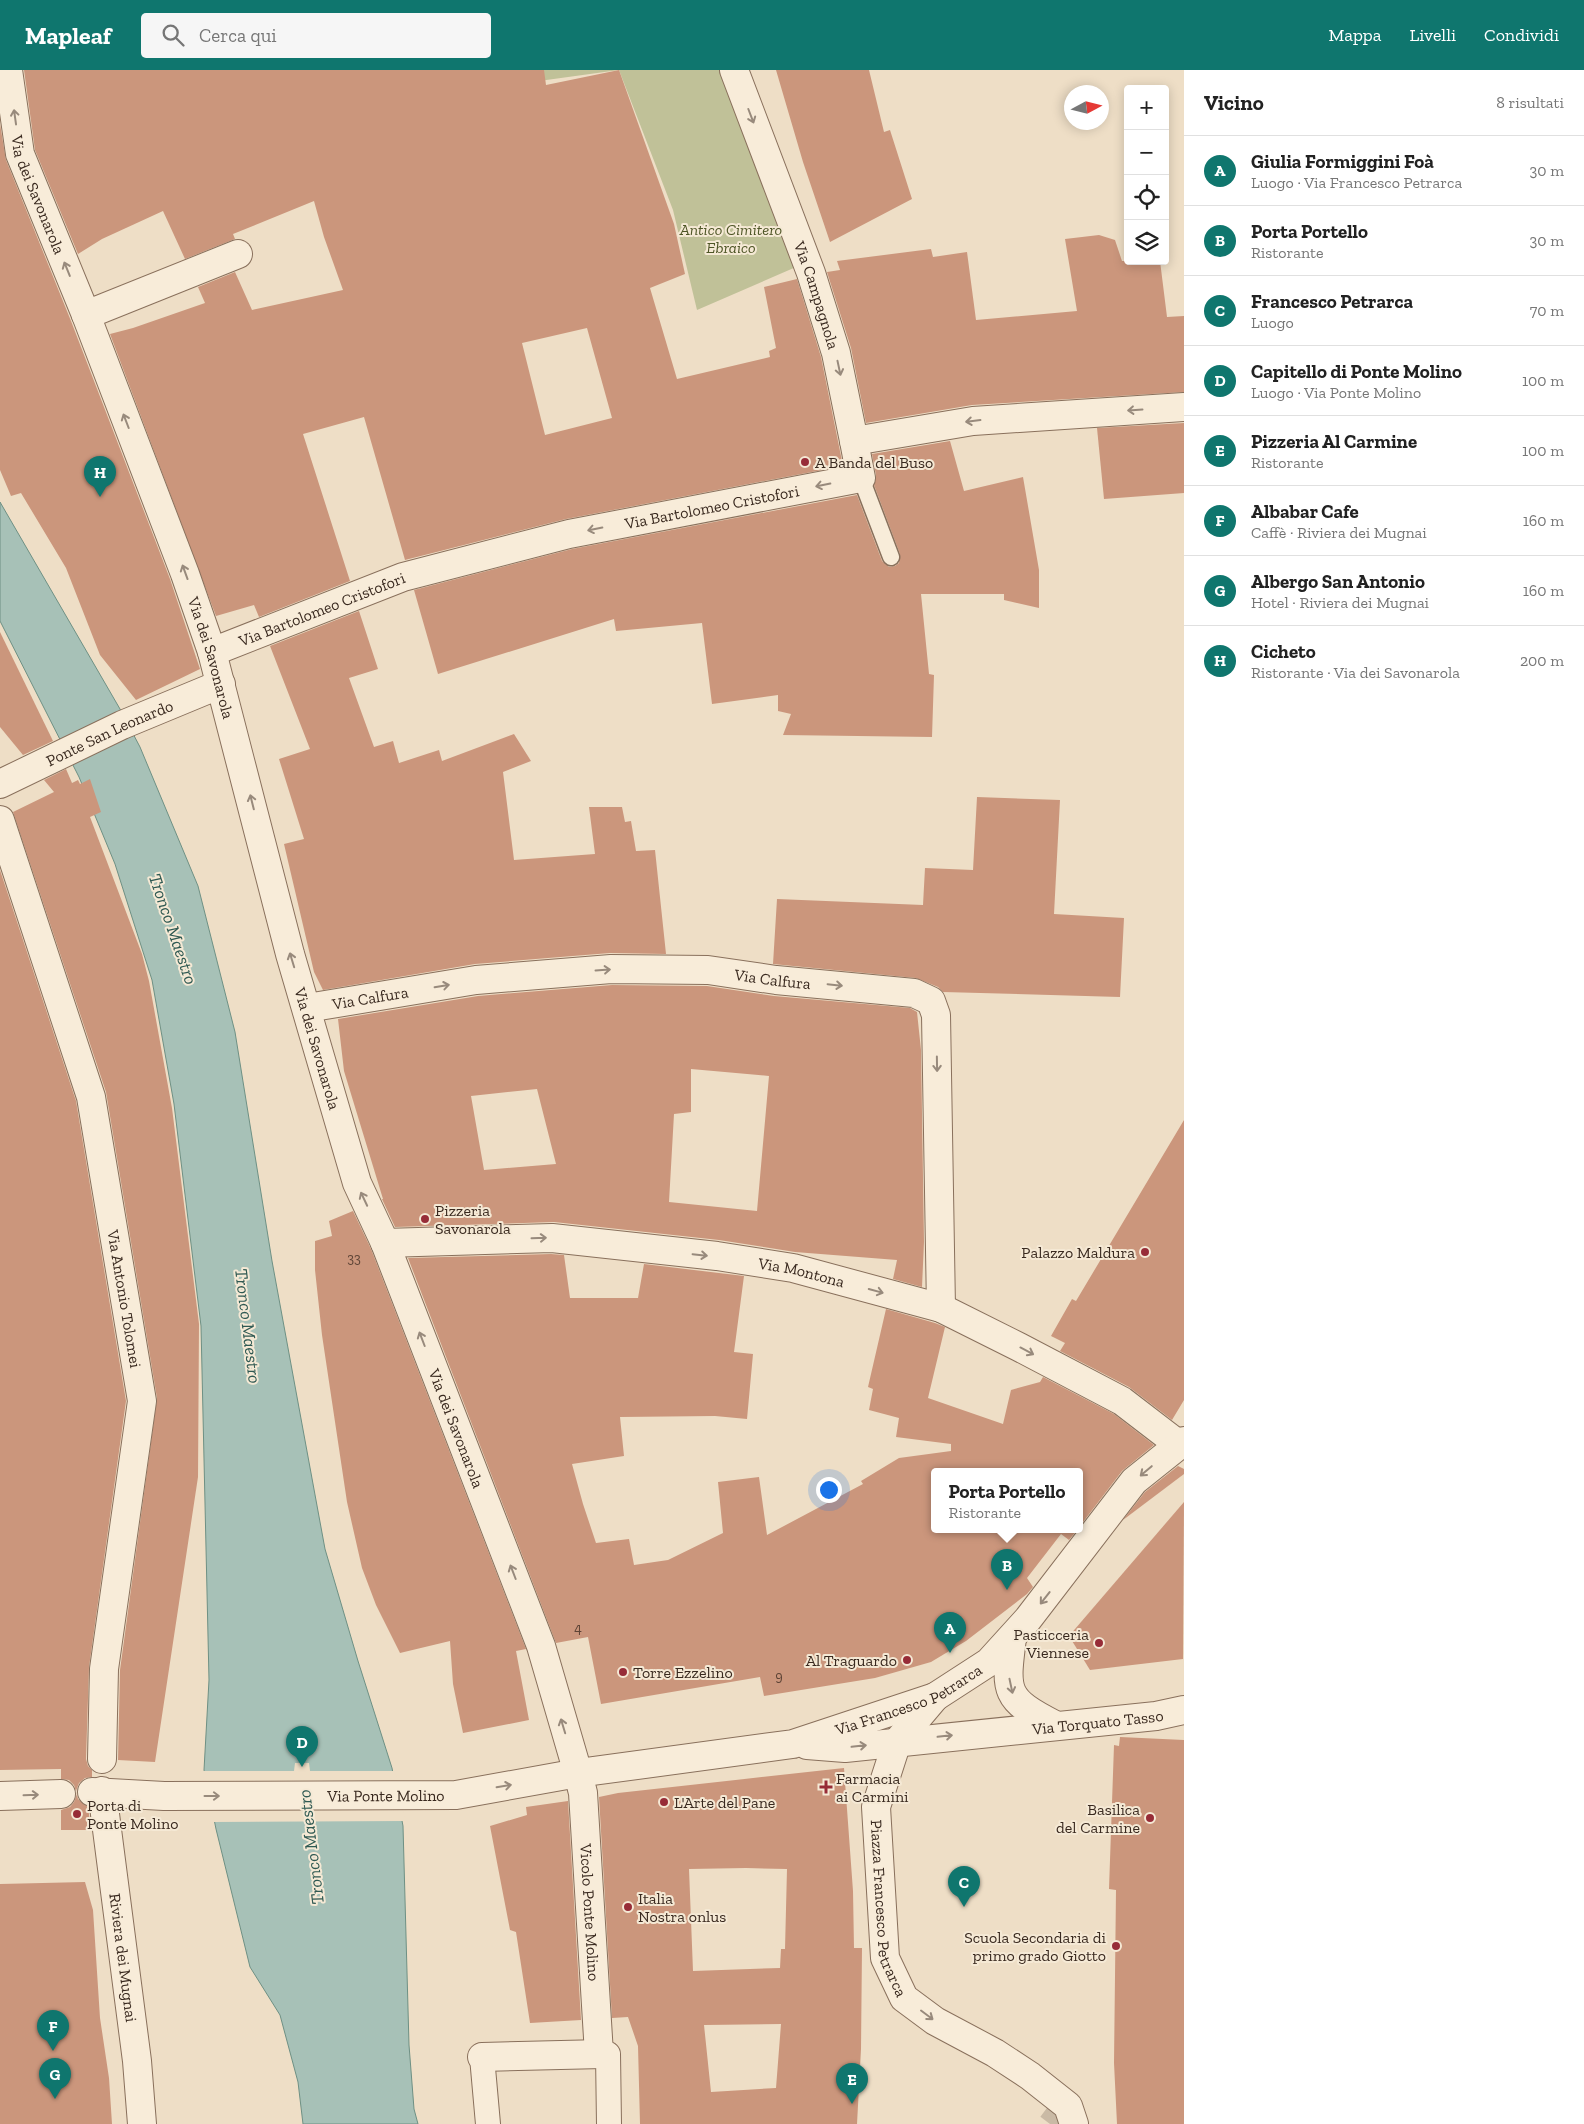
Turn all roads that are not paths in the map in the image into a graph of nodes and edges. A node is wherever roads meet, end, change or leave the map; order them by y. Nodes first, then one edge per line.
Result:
1 (8, 70) edge
2 (734, 70) edge
3 (238, 254) dead end
4 (86, 314) junction
5 (1184, 407) edge
6 (854, 441) junction
7 (861, 478) junction
8 (891, 557) dead end
9 (212, 652) junction
10 (221, 684) junction
11 (0, 784) edge
12 (0, 820) edge
13 (307, 1008) junction
14 (385, 1243) junction
15 (941, 1308) junction
16 (1181, 1442) edge
17 (1012, 1638) junction
18 (935, 1697) junction
19 (1184, 1710) edge
20 (1055, 1725) junction
21 (1012, 1729) joint
22 (897, 1742) junction
23 (793, 1744) junction
24 (102, 1759) joint
25 (578, 1773) junction
26 (97, 1792) junction
27 (61, 1794) dead end
28 (0, 1796) edge
29 (601, 2054) junction
30 (482, 2057) joint
31 (1065, 2113) edge
32 (142, 2124) edge
33 (488, 2124) edge
34 (609, 2124) edge

4 -> 1 street, Via dei Savonarola
2 -> 6 street, Via Campagnola
3 - 4 street
9 -> 4 street, Via dei Savonarola
5 -> 6 street
6 - 7 street
7 - 8 lane
7 -> 9 street, Via Bartolomeo Cristofori
9 - 10 street, Via dei Savonarola
10 - 11 street, Ponte San Leonardo
13 -> 10 street, Via dei Savonarola
12 - 24 street, Via Antonio Tolomei
14 -> 13 street, Via dei Savonarola
13 -> 15 street, Via Calfura
14 -> 15 street, Via Montona
25 -> 14 street, Via dei Savonarola
15 -> 16 street, Via Montona
16 -> 17 street, Via Francesco Petrarca
17 - 18 street, Via Francesco Petrarca
17 -> 20 street
18 - 22 street, Piazza Francesco Petrarca
18 - 23 street, Via Francesco Petrarca
19 - 20 street, Via Torquato Tasso
20 - 21 street, Via Torquato Tasso
22 -> 21 street, Via Francesco Petrarca
23 -> 22 street, Via Francesco Petrarca
22 -> 31 street, Piazza Francesco Petrarca
23 - 25 street, Via Francesco Petrarca
24 - 26 street, Via Antonio Tolomei
26 -> 25 street, Via Ponte Molino
25 - 29 street, Vicolo Ponte Molino
26 - 32 street, Riviera dei Mugnai
28 -> 27 street
29 - 30 street
29 - 34 street, Vicolo Ponte Molino
30 - 33 street

